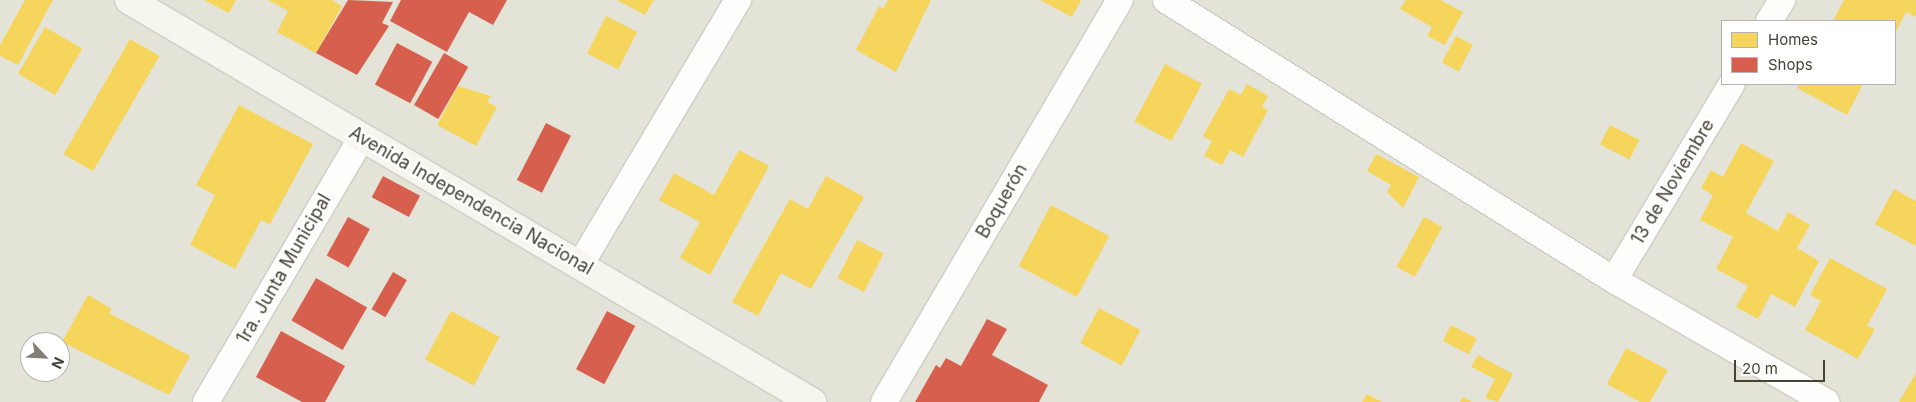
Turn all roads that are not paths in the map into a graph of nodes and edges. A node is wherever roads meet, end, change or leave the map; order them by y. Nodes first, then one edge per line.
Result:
1 (129, 0) edge
2 (738, 0) edge
3 (1120, 0) edge
4 (1166, 0) edge
5 (1782, 0) edge
6 (1770, 20) edge
7 (1731, 85) edge
8 (362, 137) junction
9 (580, 265) junction
10 (1614, 280) junction
11 (206, 402) edge
12 (812, 402) edge
13 (884, 402) edge
14 (1826, 402) edge

1 - 8 main road, Avenida Independencia Nacional
2 - 9 street
3 - 13 street, Boquerón
4 - 10 street
5 - 6 street
7 - 10 street, 13 de Noviembre
8 - 9 main road, Avenida Independencia Nacional
8 - 11 street, 1ra. Junta Municipal
9 - 12 main road, Avenida Independencia Nacional
10 - 14 street

